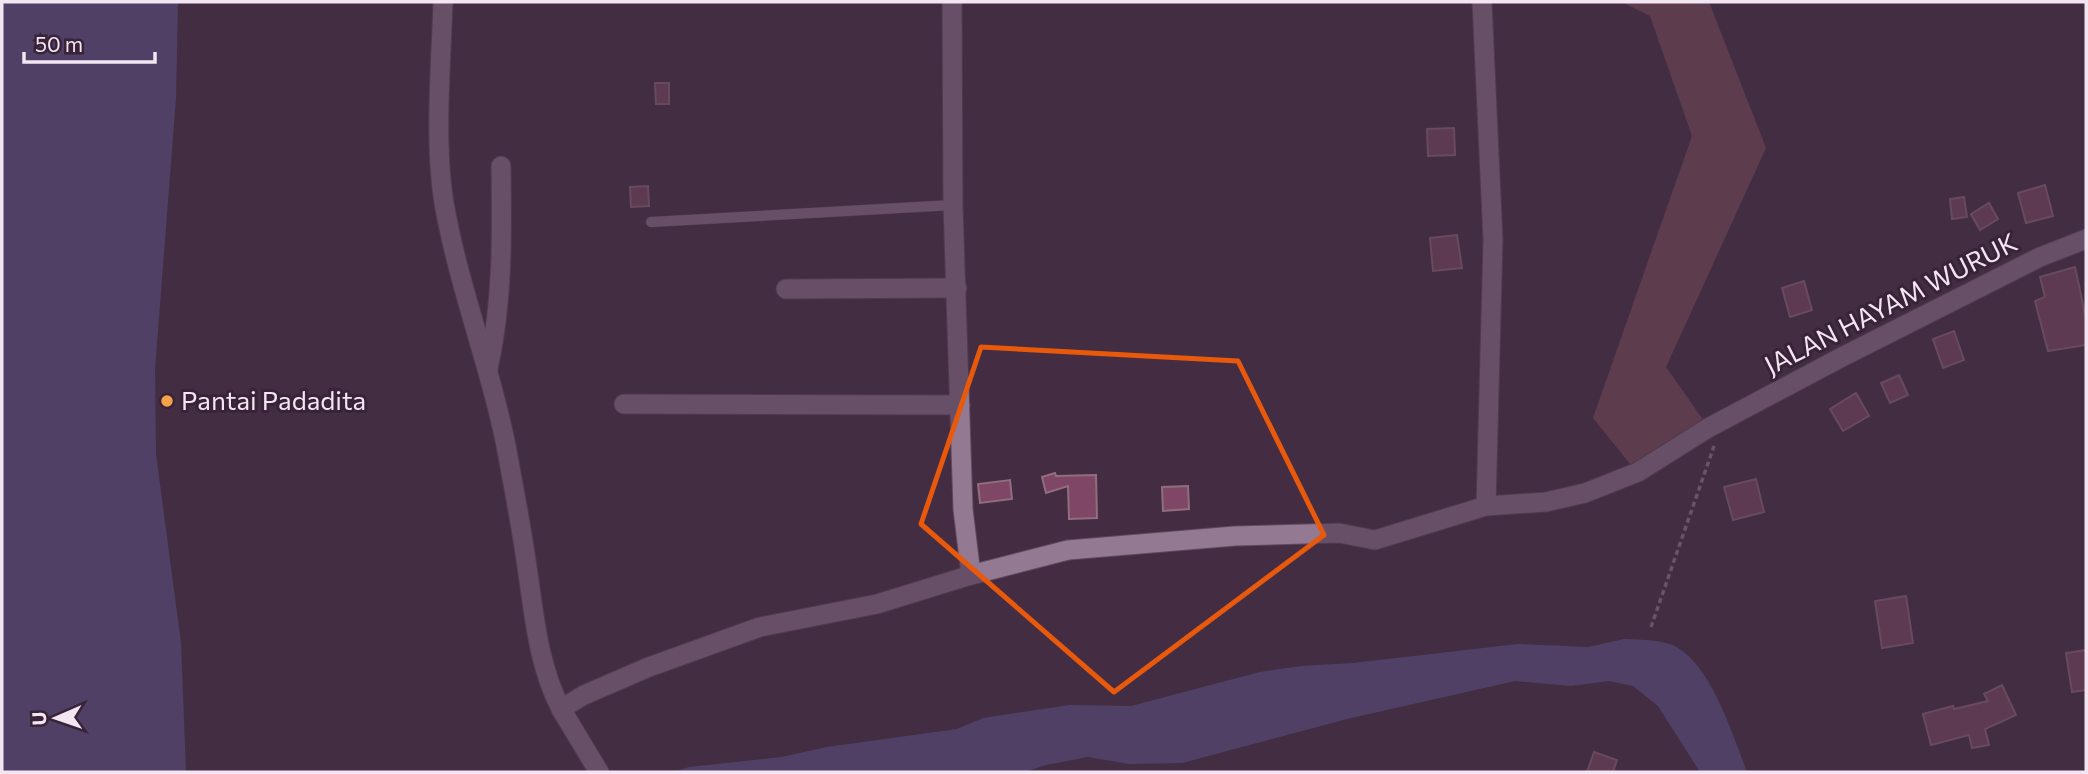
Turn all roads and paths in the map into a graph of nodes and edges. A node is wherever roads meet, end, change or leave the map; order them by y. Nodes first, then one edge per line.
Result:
1 (443, 2) edge
2 (953, 2) edge
3 (1482, 2) edge
4 (501, 166) dead end
5 (953, 205) junction
6 (651, 222) dead end
7 (2086, 239) edge
8 (957, 288) junction
9 (786, 289) dead end
10 (487, 373) junction
11 (624, 404) dead end
12 (960, 405) junction
13 (1715, 425) junction
14 (1486, 506) junction
15 (971, 575) junction
16 (1651, 627) dead end
17 (561, 709) junction
18 (599, 771) edge

1 - 10 street
2 - 5 street
3 - 14 street
4 - 10 street
5 - 6 lane
5 - 8 street
7 - 13 street, JALAN HAYAM WURUK
8 - 9 street
8 - 12 street
10 - 17 street
11 - 12 street
12 - 15 street
13 - 14 street, JALAN HAYAM WURUK
13 - 16 path
14 - 15 street, JALAN HAYAM WURUK
15 - 17 street, JALAN HAYAM WURUK
17 - 18 street

